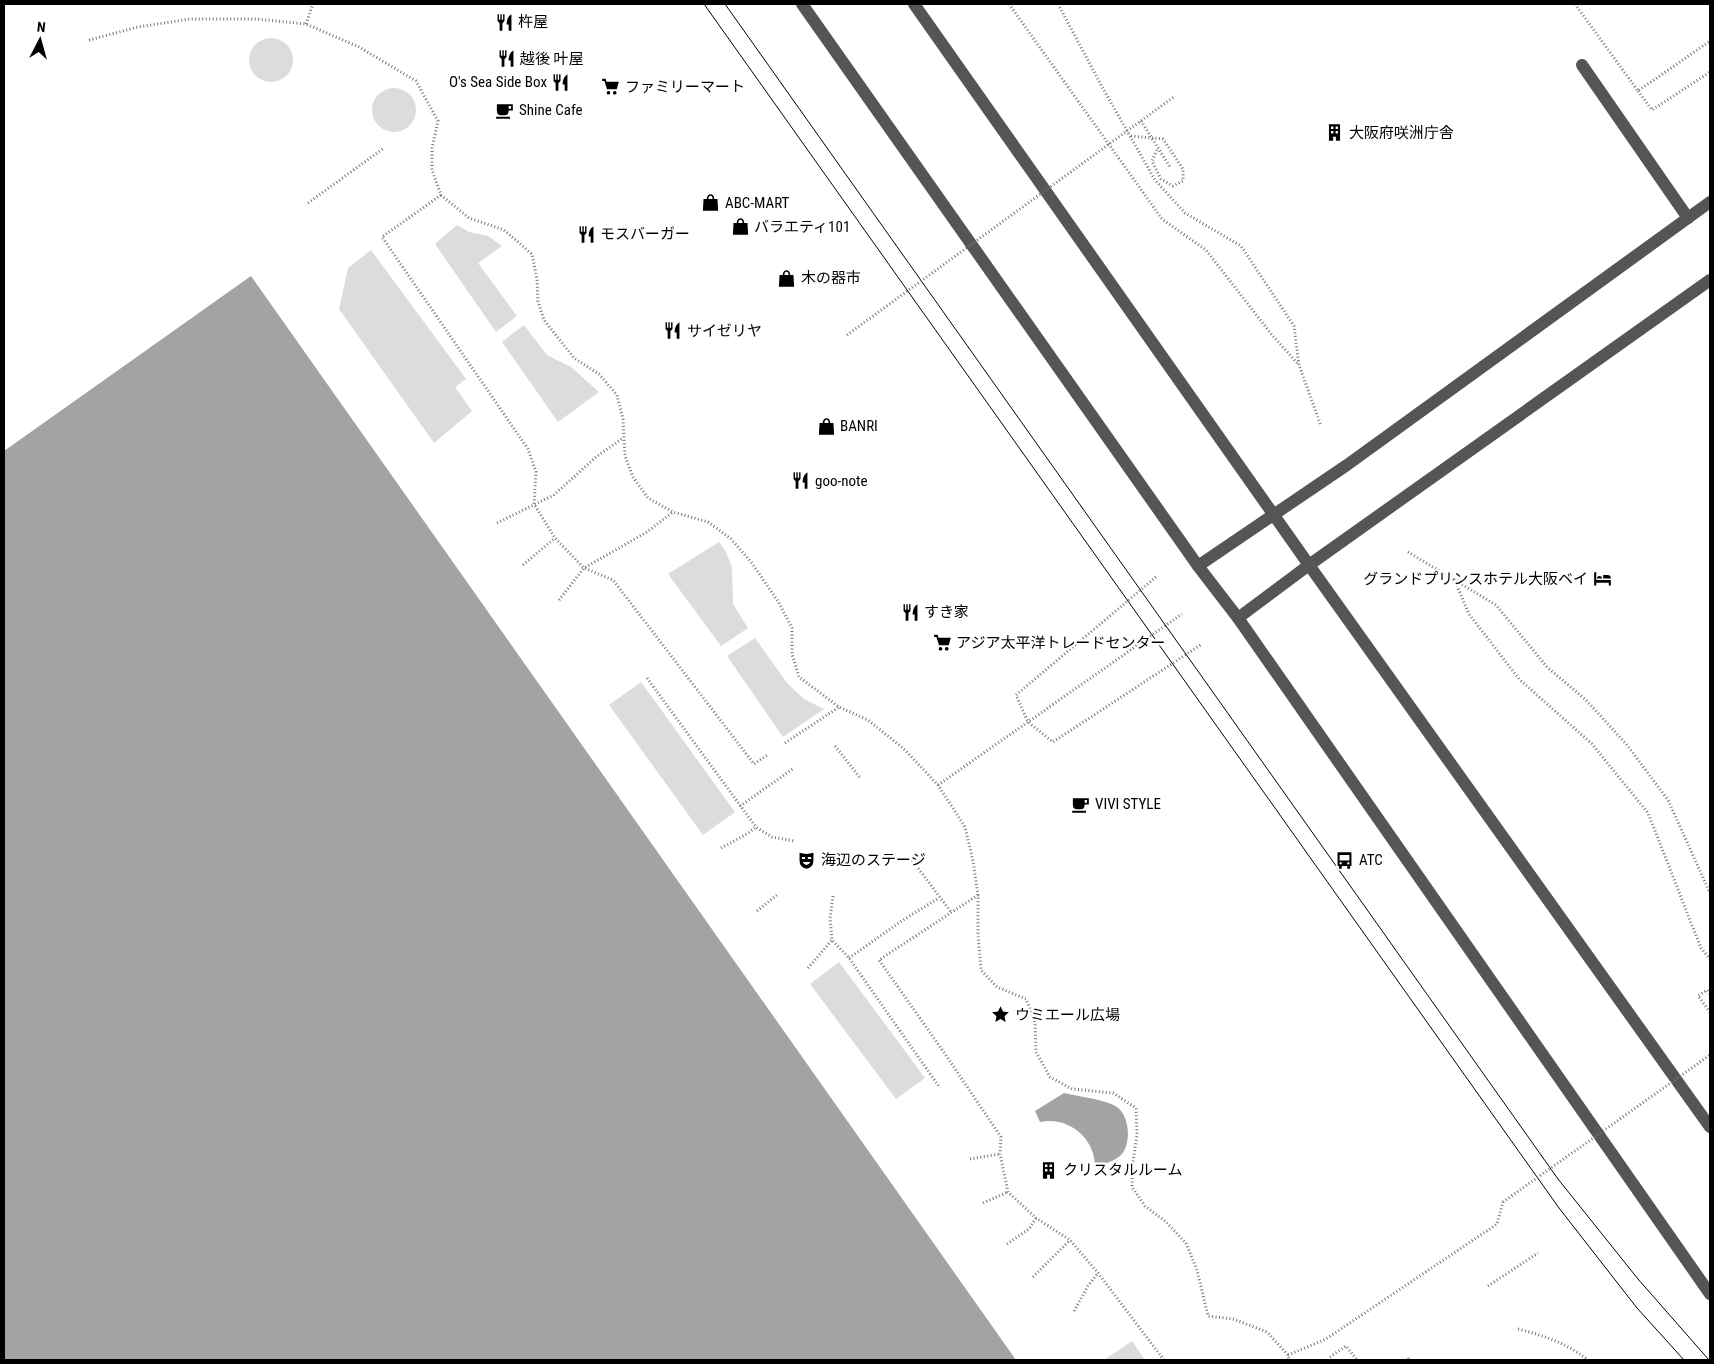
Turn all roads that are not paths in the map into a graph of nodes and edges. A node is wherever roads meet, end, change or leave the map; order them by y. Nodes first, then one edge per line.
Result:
1 (802, 4) edge
2 (914, 4) edge
3 (1582, 65) dead end
4 (1710, 202) edge
5 (1688, 218) junction
6 (1710, 280) edge
7 (1274, 515) junction
8 (1309, 565) junction
9 (1198, 566) junction
10 (1238, 618) junction
11 (1710, 1127) edge
12 (1710, 1294) edge

1 - 9 street
2 - 7 street
3 - 5 street
4 - 5 street
5 - 7 street
6 - 8 street
7 - 8 street
7 - 9 street
8 - 10 street
8 - 11 street
9 - 10 street
10 - 12 street

